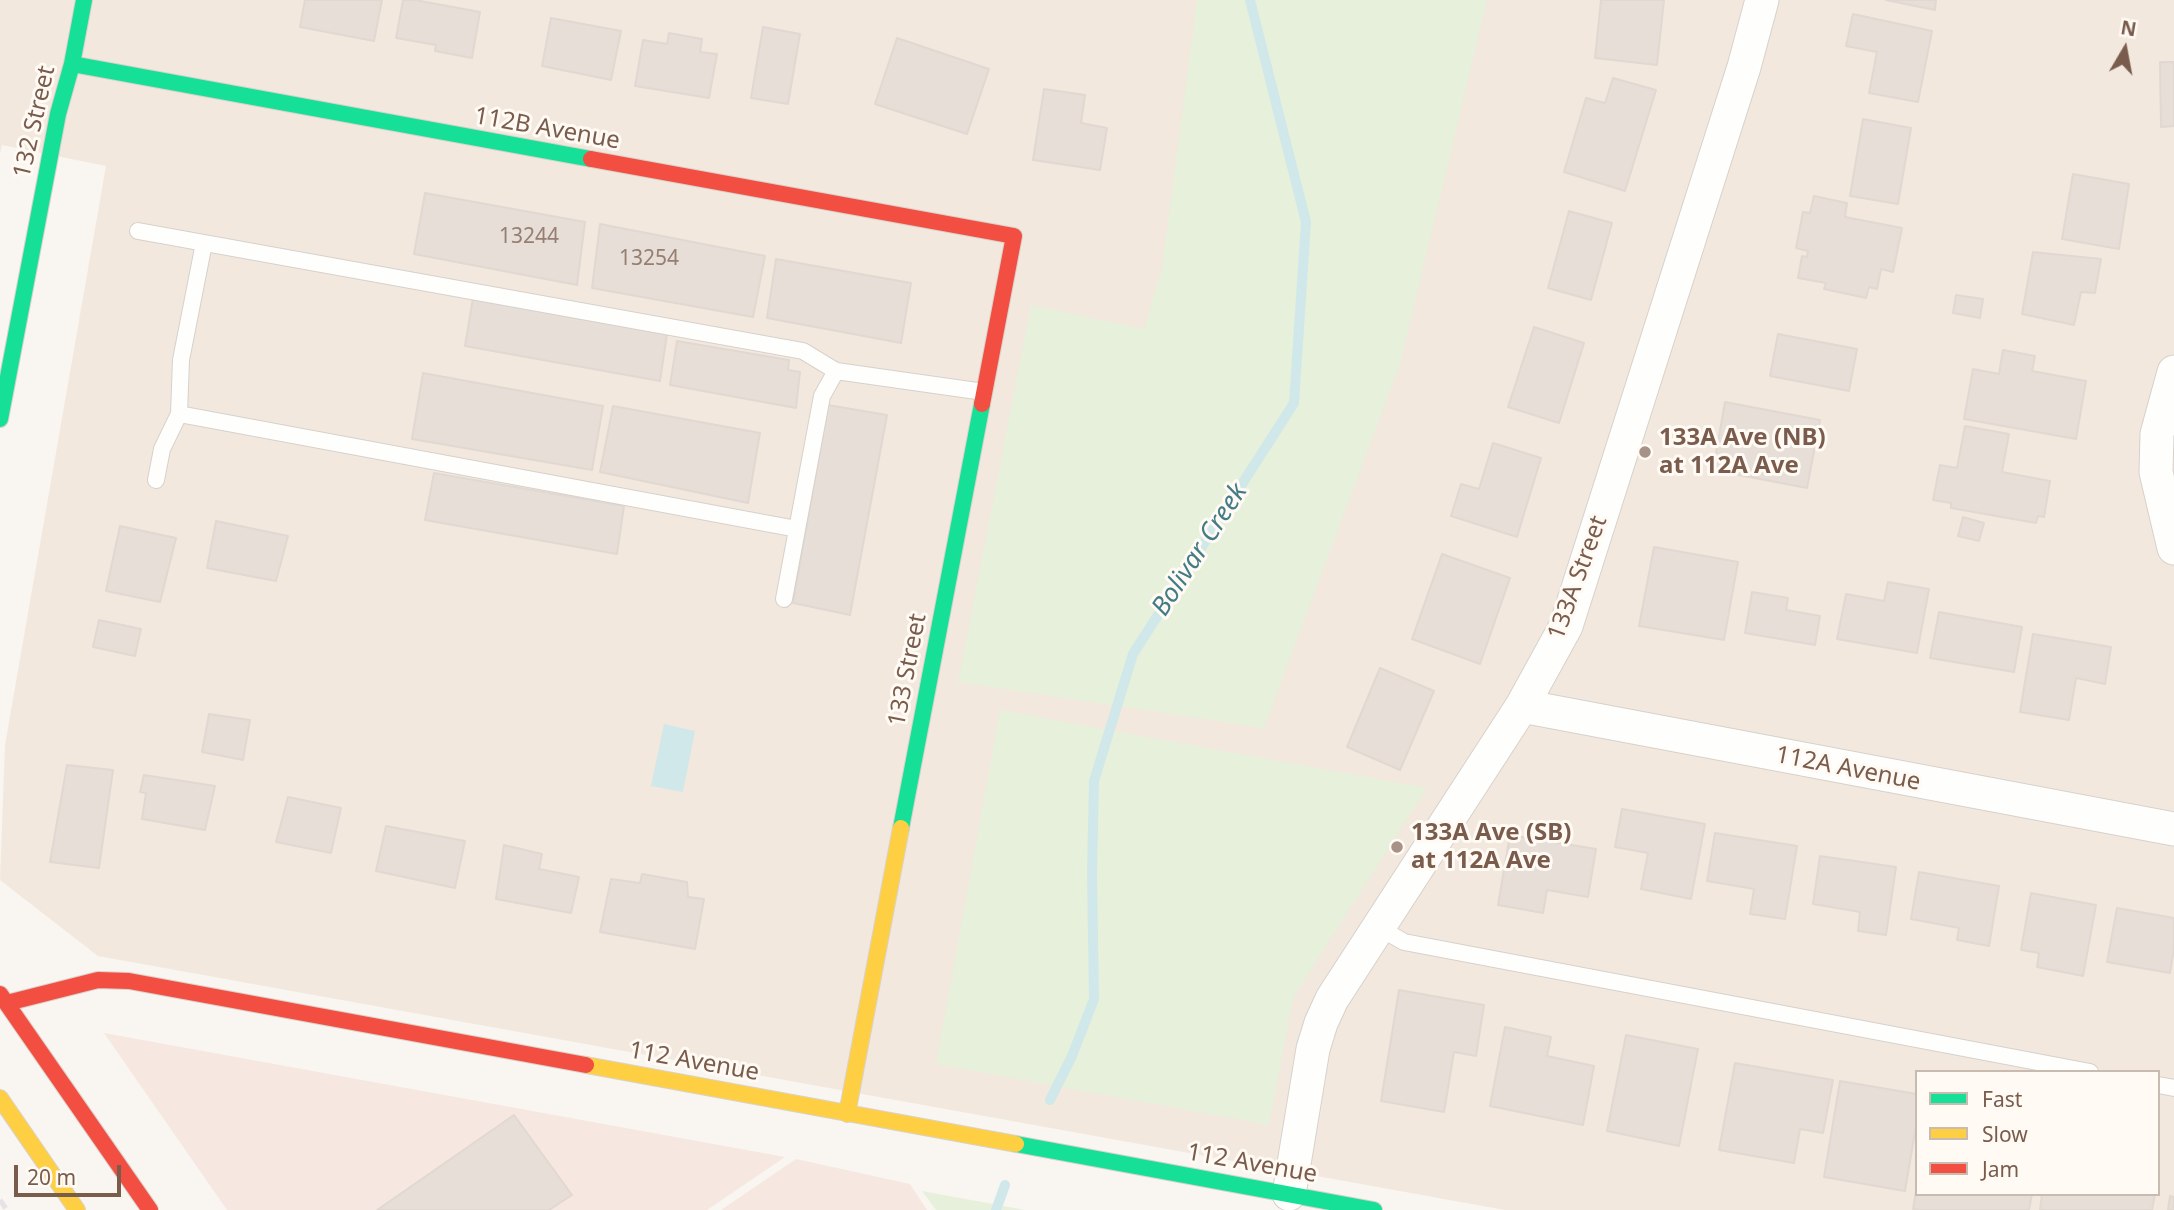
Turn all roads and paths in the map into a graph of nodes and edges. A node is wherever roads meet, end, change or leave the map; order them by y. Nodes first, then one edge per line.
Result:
1 (84, 0) edge
2 (1762, 0) edge
3 (72, 64) junction
4 (138, 231) dead end
5 (1014, 236) joint
6 (204, 243) junction
7 (836, 371) junction
8 (2174, 372) edge
9 (984, 392) junction
10 (179, 414) junction
11 (0, 419) edge
12 (156, 480) dead end
13 (797, 529) junction
14 (2174, 548) edge
15 (784, 599) dead end
16 (1522, 706) junction
17 (2174, 829) edge
18 (1378, 927) junction
19 (2, 1000) edge
20 (2079, 1070) edge
21 (0, 1098) edge
22 (847, 1114) junction
23 (1289, 1194) junction
24 (77, 1210) edge
25 (150, 1210) edge
26 (1374, 1210) edge

1 - 3 street, 132 Street
2 - 16 street, 133A Street
3 - 5 street, 112B Avenue
3 - 11 street, 132 Street
4 - 6 lane
5 - 9 street, 133 Street
6 - 7 lane
6 - 10 lane
7 - 9 lane
7 - 13 lane
8 - 14 street
9 - 22 street, 133 Street
10 - 12 lane
10 - 13 lane
13 - 15 lane
16 - 17 street, 112A Avenue
16 - 18 street, 133A Street
18 - 20 lane
18 - 23 street, 133A Street
19 - 22 street, 112 Avenue
19 - 25 street
21 - 24 street
22 - 23 street, 112 Avenue
23 - 26 street, 112 Avenue

